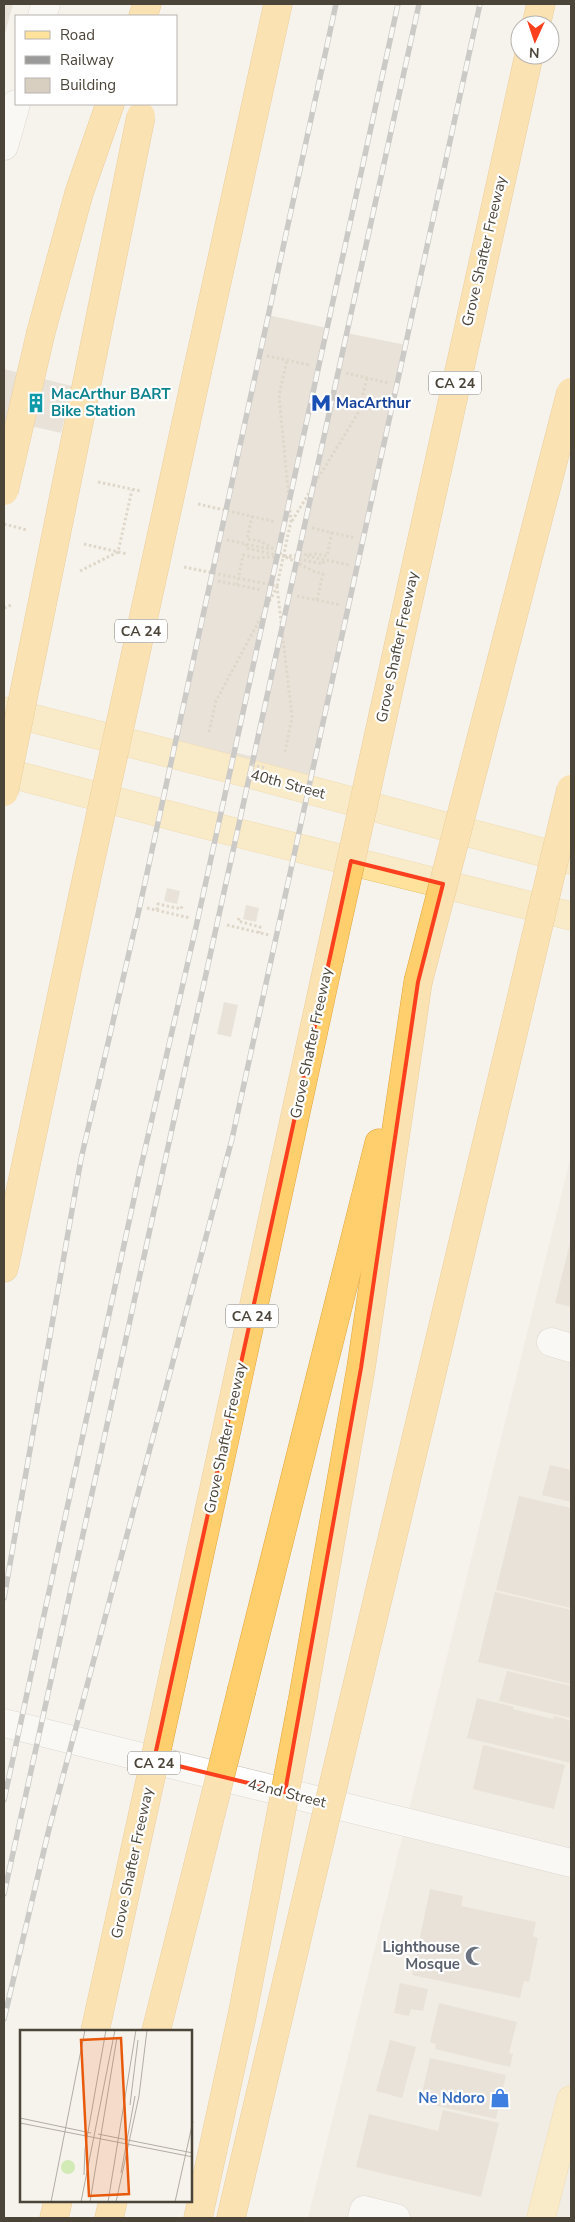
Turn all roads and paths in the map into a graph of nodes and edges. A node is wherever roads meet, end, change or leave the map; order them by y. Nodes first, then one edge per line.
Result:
1 (278, 4) edge
2 (527, 65) edge
3 (16, 105) edge
4 (110, 105) edge
5 (144, 105) edge
6 (4, 146) edge
7 (267, 356) dead end
8 (287, 360) junction
9 (310, 365) dead end
10 (346, 373) dead end
11 (367, 378) junction
12 (389, 383) dead end
13 (571, 392) edge
14 (95, 482) dead end
15 (4, 491) edge
16 (149, 493) dead end
17 (196, 503) dead end
18 (252, 516) junction
19 (291, 521) junction
20 (276, 522) dead end
21 (4, 524) edge
22 (312, 528) dead end
23 (32, 531) dead end
24 (332, 532) junction
25 (355, 538) dead end
26 (227, 540) dead end
27 (80, 542) dead end
28 (246, 544) junction
29 (270, 549) dead end
30 (135, 556) dead end
31 (284, 556) junction
32 (306, 556) dead end
33 (324, 560) junction
34 (349, 565) dead end
35 (196, 570) dead end
36 (218, 581) dead end
37 (237, 585) junction
38 (277, 586) junction
39 (261, 590) dead end
40 (297, 596) dead end
41 (317, 600) junction
42 (340, 606) dead end
43 (4, 711) edge
44 (208, 736) dead end
45 (284, 753) dead end
46 (252, 765) dead end
47 (267, 768) dead end
48 (4, 772) edge
49 (571, 789) edge
50 (4, 792) edge
51 (571, 860) edge
52 (182, 906) dead end
53 (147, 908) dead end
54 (157, 910) junction
55 (571, 916) edge
56 (190, 918) dead end
57 (239, 918) dead end
58 (227, 925) dead end
59 (259, 933) junction
60 (269, 935) dead end
61 (418, 982) junction
62 (4, 1268) edge
63 (4, 1723) edge
64 (571, 1863) edge
65 (95, 2030) edge
66 (156, 2030) edge
67 (571, 2100) edge
68 (58, 2202) edge
69 (113, 2202) edge
70 (363, 2214) edge
71 (54, 2218) edge
72 (109, 2218) edge
73 (198, 2218) edge
74 (231, 2218) edge
75 (396, 2218) edge
76 (541, 2218) edge

1 - 62 highway, CA 24, bridge
2 - 65 highway, Grove Shafter Freeway / CA 24, bridge
3 - 6 street
4 - 15 highway, bridge
5 - 50 highway, bridge
7 - 8 path
8 - 9 path
8 - 19 path
10 - 11 path
11 - 12 path
11 - 19 path
13 - 61 highway, bridge
14 - 16 path
17 - 18 path
18 - 20 path
18 - 31 path
19 - 31 path
21 - 23 path
22 - 24 path
24 - 25 path
24 - 31 path
26 - 28 path
27 - 30 path
28 - 29 path
28 - 31 path
31 - 33 path
31 - 37 path
31 - 38 path
31 - 41 path
32 - 33 path
33 - 34 path
35 - 38 path
36 - 37 path
37 - 39 path
38 - 44 path
38 - 45 path
40 - 41 path
41 - 42 path
43 - 51 main road, 40th Street
46 - 47 path, bridge
48 - 55 main road
49 - 74 highway, bridge
52 - 54 path
53 - 54 path
54 - 56 path
57 - 59 path
58 - 59 path
59 - 60 path
61 - 66 highway, bridge
61 - 73 highway, bridge
63 - 64 street, 42nd Street
67 - 76 main road
68 - 71 highway
69 - 72 highway
70 - 75 street

